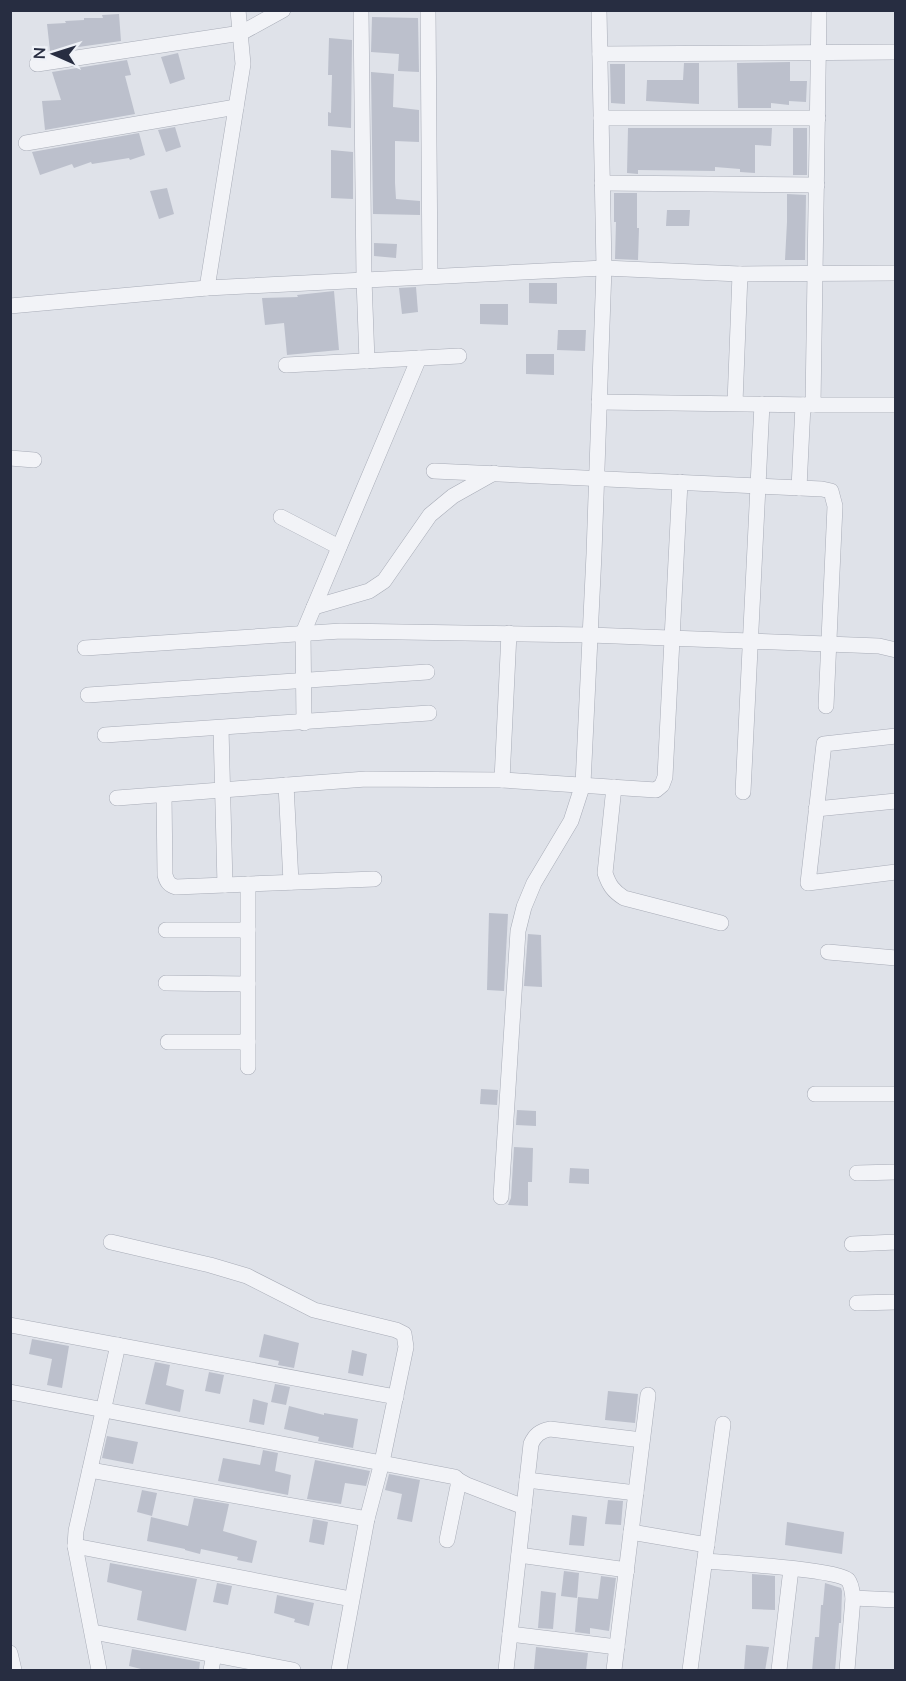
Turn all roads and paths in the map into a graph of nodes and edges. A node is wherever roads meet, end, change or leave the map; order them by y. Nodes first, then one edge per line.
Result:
1 (238, 10) edge
2 (283, 10) edge
3 (361, 10) edge
4 (428, 10) edge
5 (599, 10) edge
6 (819, 10) edge
7 (241, 33) junction
8 (819, 52) junction
9 (896, 52) edge
10 (600, 54) junction
11 (37, 63) dead end
12 (236, 107) junction
13 (601, 118) junction
14 (818, 118) junction
15 (26, 143) dead end
16 (602, 183) junction
17 (817, 185) junction
18 (604, 268) junction
19 (896, 273) edge
20 (740, 274) junction
21 (815, 275) junction
22 (430, 276) junction
23 (364, 279) junction
24 (207, 288) junction
25 (10, 306) edge
26 (459, 356) dead end
27 (419, 358) junction
28 (367, 361) junction
29 (286, 365) dead end
30 (599, 402) junction
31 (735, 403) junction
32 (762, 404) junction
33 (808, 405) junction
34 (896, 405) edge
35 (10, 458) edge
36 (34, 460) dead end
37 (434, 471) dead end
38 (494, 473) junction
39 (597, 478) junction
40 (680, 482) junction
41 (758, 486) junction
42 (799, 488) junction
43 (280, 517) dead end
44 (339, 547) junction
45 (314, 607) junction
46 (303, 633) junction
47 (509, 633) junction
48 (590, 635) junction
49 (672, 638) junction
50 (750, 641) junction
51 (830, 644) junction
52 (85, 648) dead end
53 (896, 650) edge
54 (427, 672) dead end
55 (303, 681) junction
56 (88, 695) dead end
57 (826, 706) dead end
58 (429, 713) dead end
59 (304, 723) junction
60 (221, 728) junction
61 (105, 735) dead end
62 (896, 736) edge
63 (502, 780) junction
64 (582, 784) junction
65 (286, 785) junction
66 (614, 788) junction
67 (223, 790) junction
68 (743, 792) dead end
69 (164, 795) junction
70 (117, 798) dead end
71 (896, 801) edge
72 (816, 809) junction
73 (896, 872) edge
74 (374, 879) dead end
75 (291, 882) junction
76 (248, 884) junction
77 (225, 885) junction
78 (721, 923) dead end
79 (166, 930) dead end
80 (248, 930) junction
81 (828, 952) dead end
82 (896, 957) edge
83 (166, 983) dead end
84 (248, 984) junction
85 (168, 1042) dead end
86 (248, 1042) junction
87 (248, 1067) dead end
88 (815, 1094) dead end
89 (896, 1094) edge
90 (896, 1172) edge
91 (857, 1173) dead end
92 (501, 1197) dead end
93 (111, 1242) dead end
94 (896, 1242) edge
95 (852, 1244) dead end
96 (896, 1302) edge
97 (857, 1303) dead end
98 (10, 1325) edge
99 (118, 1345) junction
100 (10, 1392) edge
101 (648, 1395) dead end
102 (396, 1397) junction
103 (103, 1410) junction
104 (723, 1424) dead end
105 (642, 1440) junction
106 (382, 1462) junction
107 (90, 1470) junction
108 (458, 1480) junction
109 (527, 1480) junction
110 (636, 1493) junction
111 (524, 1507) junction
112 (367, 1519) junction
113 (631, 1532) junction
114 (447, 1540) dead end
115 (75, 1546) junction
116 (706, 1553) junction
117 (519, 1555) junction
118 (791, 1569) junction
119 (627, 1570) junction
120 (853, 1598) junction
121 (351, 1599) junction
122 (896, 1600) edge
123 (93, 1632) junction
124 (510, 1634) junction
125 (617, 1647) junction
126 (10, 1653) edge
127 (213, 1663) edge
128 (14, 1671) edge
129 (99, 1671) edge
130 (293, 1671) edge
131 (339, 1671) edge
132 (506, 1671) edge
133 (614, 1671) edge
134 (690, 1671) edge
135 (779, 1671) edge
136 (847, 1671) edge

1 - 7 street
2 - 7 street
3 - 23 street
4 - 22 street
5 - 10 street
6 - 8 street
7 - 11 street
7 - 12 street
8 - 9 street
8 - 10 street
8 - 14 street
10 - 13 street
12 - 15 street
12 - 24 street
13 - 14 street
13 - 16 street
14 - 17 street
16 - 17 street
16 - 18 street
17 - 21 street
18 - 20 street
18 - 22 street
18 - 30 street
19 - 21 street
20 - 21 street
20 - 31 street
21 - 33 street
22 - 23 street
23 - 24 street
23 - 28 street
24 - 25 street
26 - 27 street
27 - 28 street
27 - 44 street
28 - 29 street
30 - 31 street
30 - 39 street
31 - 32 street
32 - 33 street
32 - 41 street
33 - 34 street
33 - 42 street
35 - 36 street
37 - 38 street
38 - 39 street
38 - 45 street
39 - 40 street
39 - 48 street
40 - 41 street
40 - 49 street
41 - 42 street
41 - 50 street
42 - 51 street
43 - 44 street
44 - 45 street
45 - 46 street
46 - 47 street
46 - 52 street
46 - 55 street
47 - 48 street
47 - 63 street
48 - 49 street
48 - 64 street
49 - 50 street
49 - 66 street
50 - 51 street
50 - 68 street
51 - 53 street
51 - 57 street
54 - 55 street
55 - 56 street
55 - 59 street
58 - 59 street
59 - 60 street
60 - 61 street
60 - 67 street
62 - 72 street
63 - 64 street
63 - 65 street
64 - 66 street
64 - 92 street
65 - 67 street
65 - 75 street
66 - 78 street
67 - 69 street
67 - 77 street
69 - 70 street
69 - 77 street
71 - 72 street
72 - 73 street
74 - 75 street
75 - 76 street
76 - 77 street
76 - 80 street
79 - 80 street
80 - 84 street
81 - 82 street
83 - 84 street
84 - 86 street
85 - 86 street
86 - 87 street
88 - 89 street
90 - 91 street
93 - 102 street
94 - 95 street
96 - 97 street
98 - 99 street
99 - 102 street
99 - 103 street
100 - 103 street
101 - 105 street
102 - 106 street
103 - 106 street
103 - 107 street
104 - 116 street
105 - 109 street
105 - 110 street
106 - 108 street
106 - 112 street
107 - 112 street
107 - 115 street
108 - 111 street
108 - 114 street
109 - 110 street
109 - 111 street
110 - 113 street
111 - 117 street
112 - 121 street
113 - 116 street
113 - 119 street
115 - 121 street
115 - 123 street
116 - 118 street
116 - 134 street
117 - 119 street
117 - 124 street
118 - 120 street
118 - 135 street
119 - 125 street
120 - 122 street
120 - 136 street
121 - 131 street
123 - 127 street
123 - 129 street
124 - 125 street
124 - 132 street
125 - 133 street
126 - 128 street
127 - 130 street

